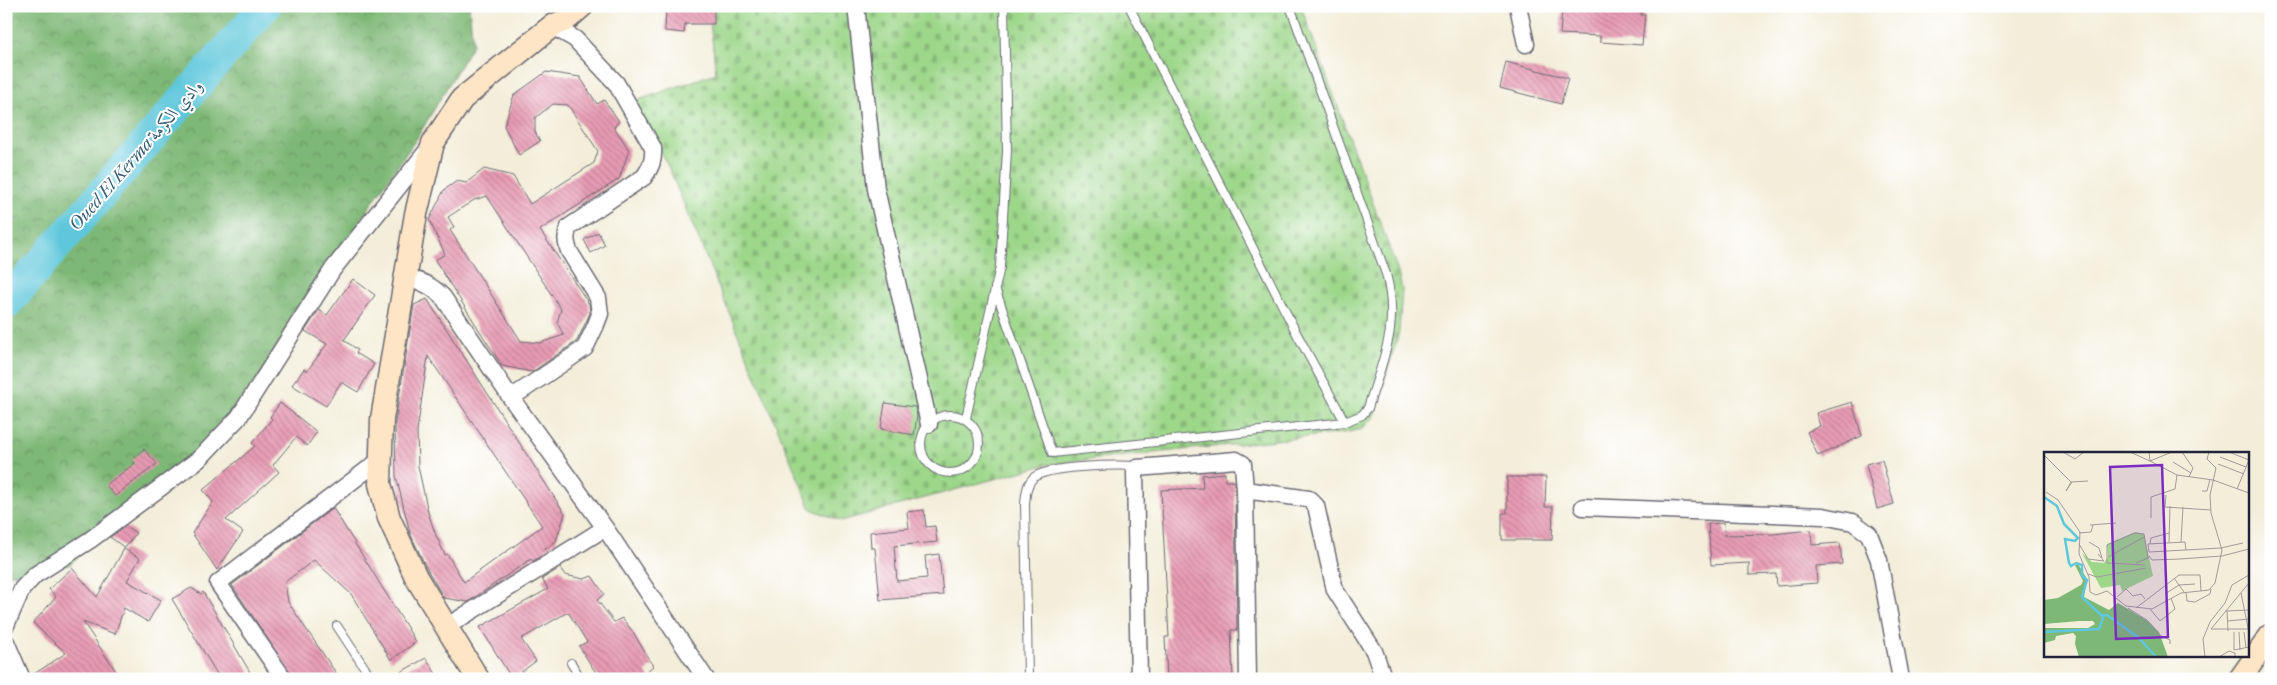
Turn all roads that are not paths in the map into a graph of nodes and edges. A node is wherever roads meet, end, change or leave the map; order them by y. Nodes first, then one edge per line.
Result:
1 (582, 6) edge
2 (856, 6) edge
3 (1004, 6) edge
4 (1129, 6) edge
5 (1290, 6) edge
6 (1518, 6) edge
7 (554, 16) edge
8 (1526, 44) dead end
9 (433, 143) junction
10 (405, 277) junction
11 (995, 288) junction
12 (511, 398) junction
13 (966, 418) junction
14 (1345, 422) junction
15 (929, 424) junction
16 (380, 460) junction
17 (1140, 466) junction
18 (1245, 490) junction
19 (1583, 506) dead end
20 (605, 528) junction
21 (6, 625) edge
22 (338, 626) dead end
23 (446, 627) junction
24 (2271, 635) edge
25 (6, 642) edge
26 (571, 663) dead end
27 (22, 679) edge
28 (284, 679) edge
29 (372, 679) edge
30 (478, 679) edge
31 (581, 679) edge
32 (706, 679) edge
33 (1028, 679) edge
34 (1139, 679) edge
35 (1248, 679) edge
36 (1382, 679) edge
37 (1901, 679) edge
38 (2240, 679) edge

1 - 7 street
2 - 15 street
3 - 11 lane
4 - 14 lane
5 - 14 lane
6 - 8 street
7 - 9 street
7 - 12 street
9 - 10 street
9 - 21 street
10 - 12 street
10 - 16 street
11 - 13 lane
11 - 14 lane
12 - 20 street
13 - 15 lane
13 - 15 lane
16 - 23 street
16 - 28 street
17 - 18 street
17 - 33 lane
17 - 34 street
18 - 35 street
18 - 36 street
19 - 37 street
20 - 23 street
20 - 32 street
22 - 29 lane
23 - 30 street
24 - 38 street
25 - 27 street
26 - 31 lane

